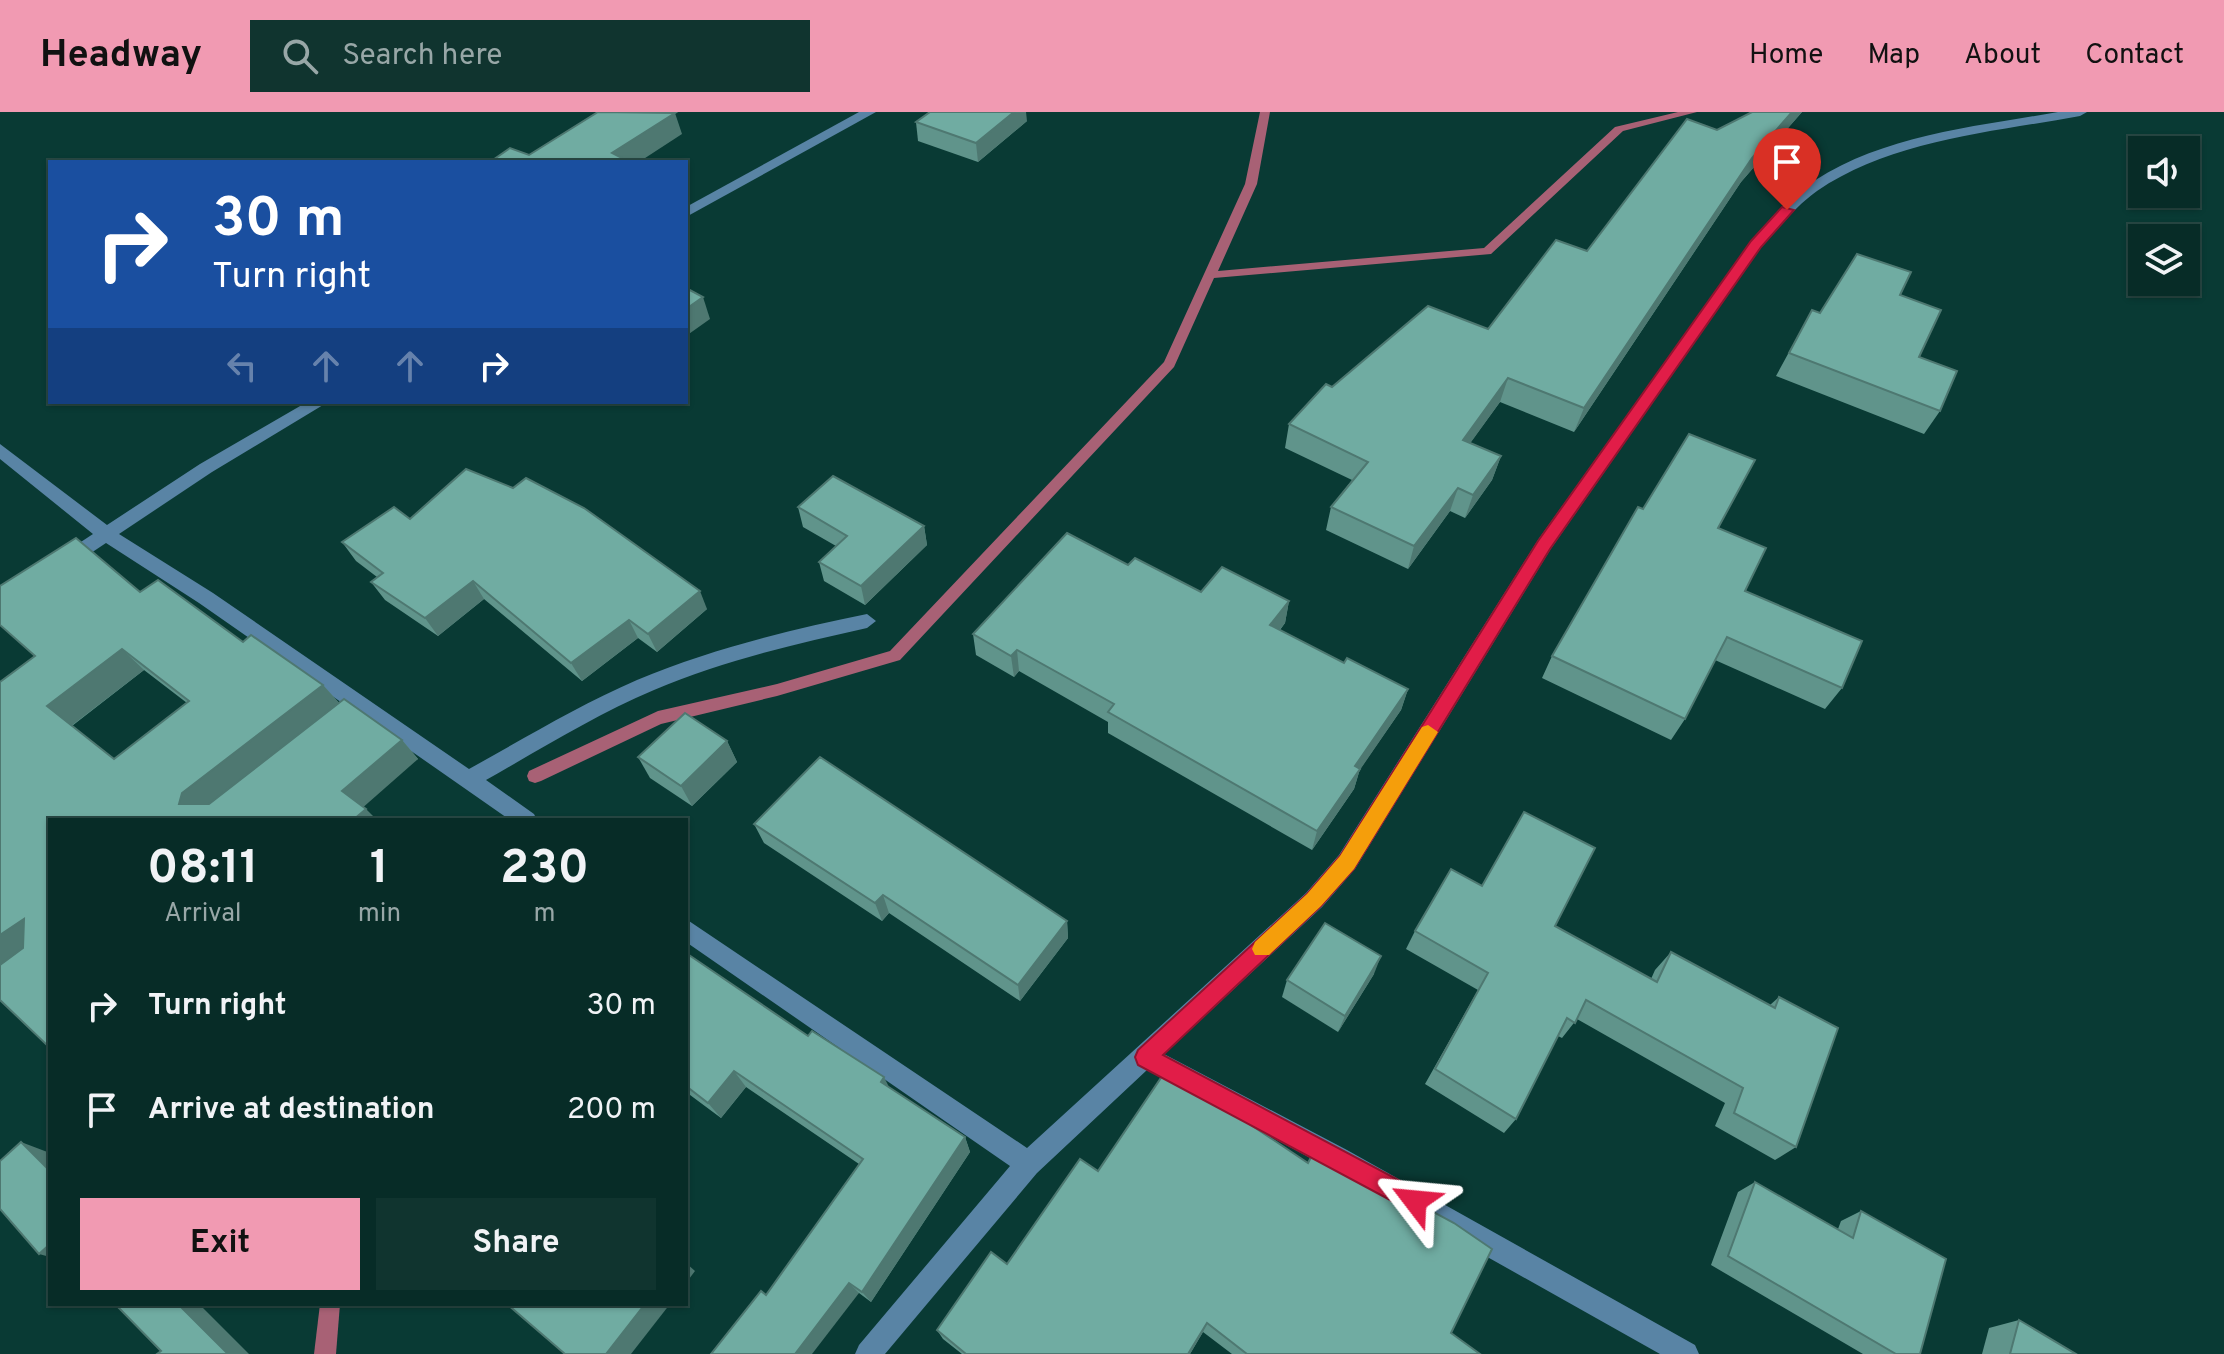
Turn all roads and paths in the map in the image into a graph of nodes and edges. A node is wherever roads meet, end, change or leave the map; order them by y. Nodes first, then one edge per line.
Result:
1 (869, 112) edge
2 (2080, 112) edge
3 (688, 212) edge
4 (317, 404) edge
5 (0, 450) edge
6 (107, 535) junction
7 (53, 569) edge
8 (867, 621) dead end
9 (468, 780) junction
10 (524, 818) edge
11 (688, 930) edge
12 (1146, 1057) junction
13 (1028, 1164) junction
14 (876, 1351) edge
15 (1686, 1354) edge

1 - 3 street
2 - 12 street
4 - 6 street
5 - 6 street
6 - 7 street
6 - 9 street
8 - 9 street
9 - 10 street
11 - 13 street
12 - 13 street
12 - 15 street
13 - 14 street

